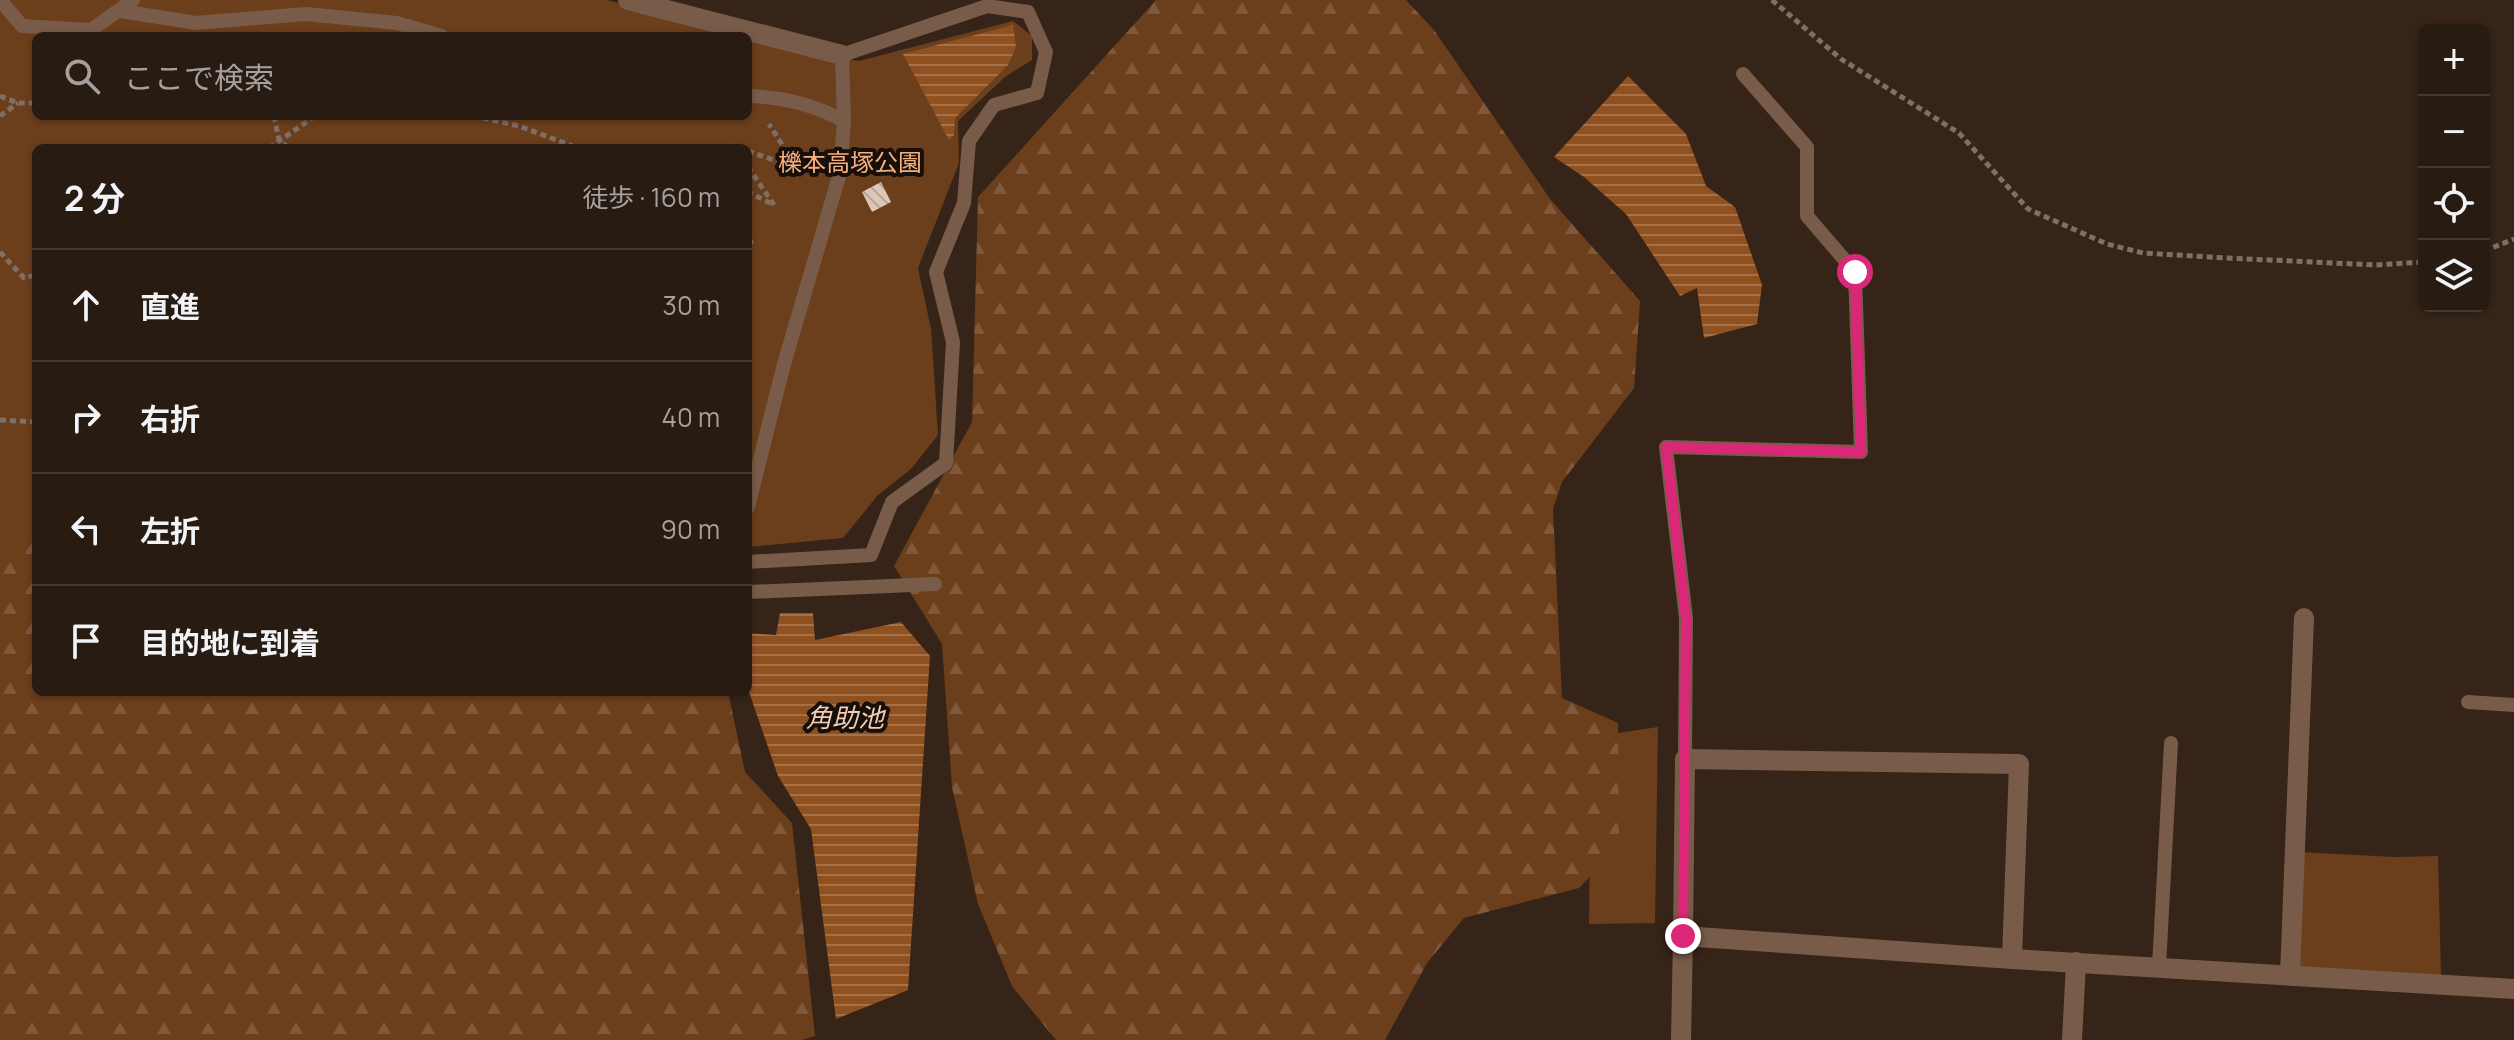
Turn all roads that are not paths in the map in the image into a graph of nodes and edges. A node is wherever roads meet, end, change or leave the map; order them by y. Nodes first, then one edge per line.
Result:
1 (0, 0) edge
2 (133, 0) edge
3 (628, 0) edge
4 (121, 11) junction
5 (428, 32) edge
6 (842, 55) junction
7 (1743, 74) dead end
8 (752, 96) edge
9 (844, 121) junction
10 (752, 491) edge
11 (752, 562) edge
12 (935, 584) dead end
13 (752, 592) edge
14 (2304, 618) dead end
15 (2468, 702) dead end
16 (2514, 705) edge
17 (2171, 743) dead end
18 (1685, 759) junction
19 (1683, 936) junction
20 (2012, 959) junction
21 (2076, 962) junction
22 (2159, 967) junction
23 (2290, 975) junction
24 (2514, 989) edge
25 (1681, 1040) edge
26 (2072, 1040) edge

1 - 4 lane
2 - 4 lane
3 - 6 street
4 - 5 lane
6 - 9 lane
6 - 11 lane
7 - 18 lane
8 - 9 lane
9 - 10 lane
12 - 13 lane
14 - 23 street
15 - 16 lane
17 - 22 lane
18 - 19 street
18 - 20 street
19 - 20 street
19 - 25 street
20 - 21 street
21 - 22 street
21 - 26 street
22 - 23 street
23 - 24 street

